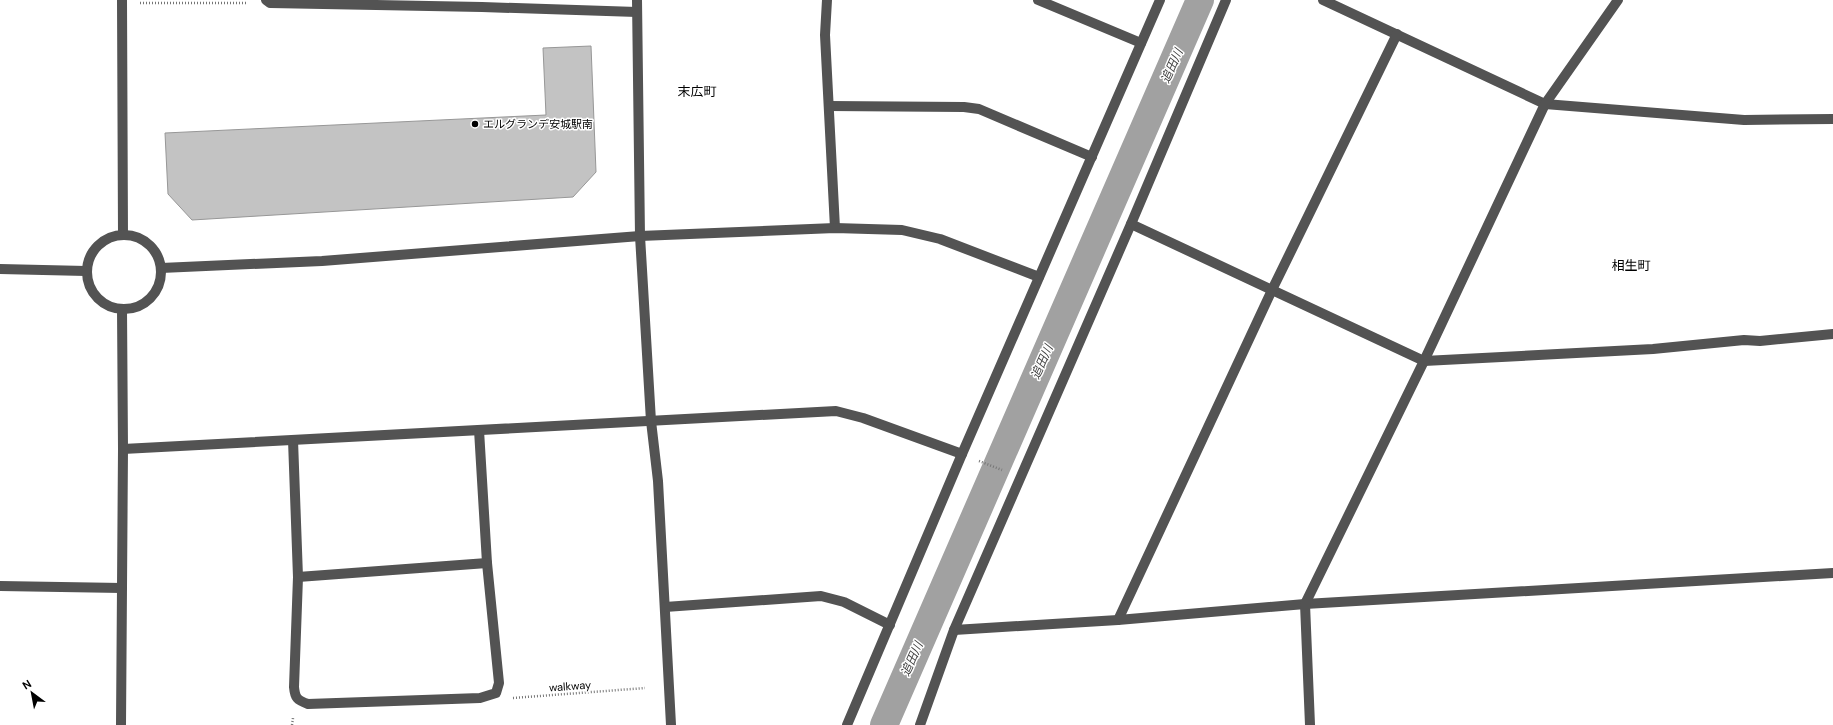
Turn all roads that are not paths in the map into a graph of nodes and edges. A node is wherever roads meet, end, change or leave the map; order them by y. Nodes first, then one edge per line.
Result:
1 (637, 0) edge
2 (827, 0) edge
3 (1038, 0) edge
4 (1160, 0) edge
5 (1226, 0) edge
6 (1323, 0) edge
7 (1618, 0) edge
8 (122, 2) edge
9 (268, 2) edge
10 (637, 12) junction
11 (1397, 34) junction
12 (1141, 43) junction
13 (1544, 104) junction
14 (829, 106) junction
15 (1833, 119) edge
16 (1092, 157) junction
17 (1132, 224) junction
18 (835, 228) junction
19 (123, 235) junction
20 (640, 236) junction
21 (161, 268) junction
22 (0, 269) edge
23 (86, 271) junction
24 (1039, 277) junction
25 (1272, 290) junction
26 (122, 310) junction
27 (1833, 334) edge
28 (1424, 361) junction
29 (651, 421) junction
30 (479, 430) junction
31 (293, 440) junction
32 (124, 449) junction
33 (962, 454) junction
34 (487, 562) junction
35 (1833, 573) edge
36 (298, 576) junction
37 (0, 586) edge
38 (122, 588) junction
39 (1305, 604) junction
40 (665, 607) junction
41 (1118, 620) junction
42 (890, 625) junction
43 (954, 630) junction
44 (121, 725) edge
45 (672, 725) edge
46 (847, 725) edge
47 (920, 725) edge
48 (1310, 725) edge

1 - 10 street
2 - 14 street
3 - 12 street
4 - 12 street
5 - 17 street
6 - 11 street
7 - 13 street
8 - 19 street
9 - 10 street
10 - 20 street
11 - 13 street
11 - 25 street
12 - 16 street
13 - 15 street
13 - 28 street
14 - 16 street
14 - 18 street
16 - 24 street
17 - 25 street
17 - 43 street
18 - 20 street
18 - 24 street
19 - 21 street
19 - 23 street
20 - 21 street
20 - 29 street
21 - 26 street
22 - 23 street
23 - 26 street
24 - 33 street
25 - 28 street
25 - 41 street
26 - 32 street
27 - 28 street
28 - 39 street
29 - 30 street
29 - 33 street
29 - 40 street
30 - 31 street
30 - 34 street
31 - 32 street
31 - 36 street
32 - 38 street
33 - 42 street
34 - 36 street
34 - 36 street
35 - 39 street
37 - 38 street
38 - 44 street
39 - 41 street
39 - 48 street
40 - 42 street
40 - 45 street
41 - 43 street
42 - 46 street
43 - 47 street

